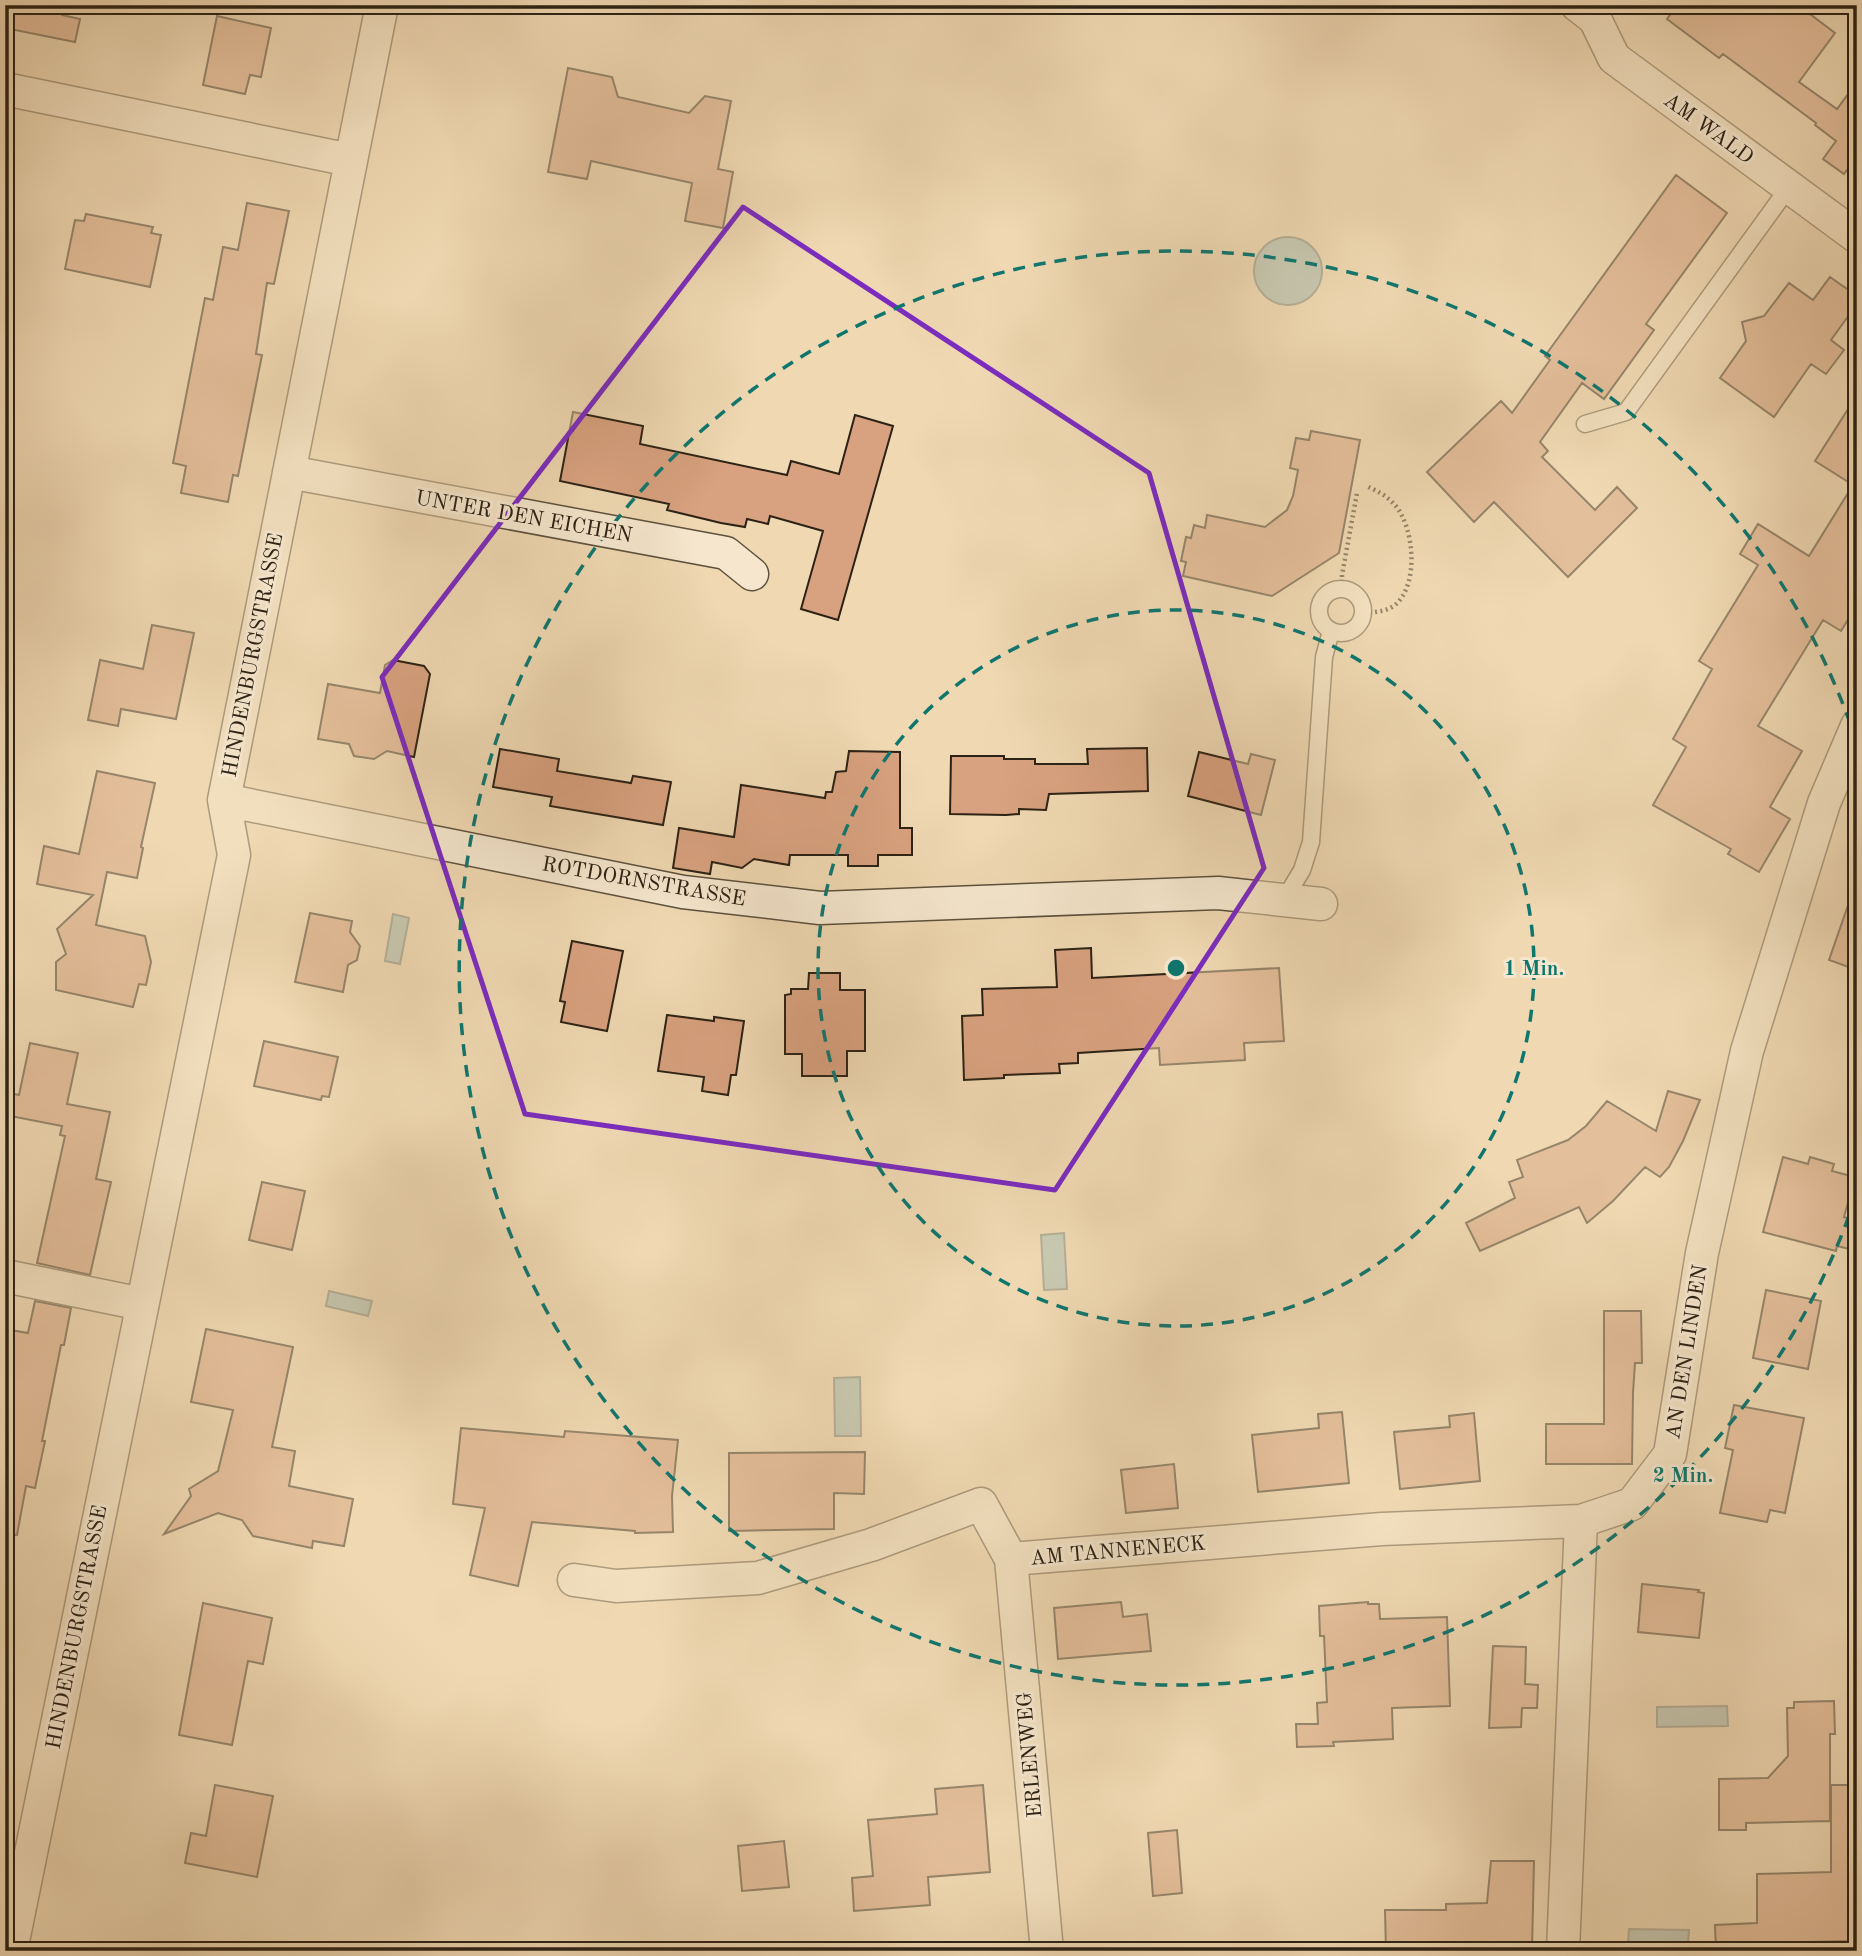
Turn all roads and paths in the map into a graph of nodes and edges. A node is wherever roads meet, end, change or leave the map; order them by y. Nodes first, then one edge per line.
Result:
1 (382, 5) edge
2 (1577, 5) edge
3 (5, 89) edge
4 (350, 160) junction
5 (1789, 187) junction
6 (1857, 237) edge
7 (1585, 424) dead end
8 (289, 472) junction
9 (1366, 486) dead end
10 (1357, 493) dead end
11 (752, 574) dead end
12 (1342, 588) junction
13 (1364, 612) junction
14 (1331, 631) junction
15 (1857, 726) edge
16 (224, 800) junction
17 (1284, 900) junction
18 (1321, 904) dead end
19 (5, 1276) edge
20 (142, 1304) junction
21 (1581, 1521) junction
22 (1011, 1559) junction
23 (574, 1580) dead end
24 (11, 1951) edge
25 (1046, 1951) edge
26 (1563, 1951) edge

1 - 4 street, HINDENBURGSTRASSE
2 - 5 street, AM WALD
3 - 4 street
4 - 8 street, HINDENBURGSTRASSE
5 - 6 street, AM WALD
5 - 7 lane
8 - 11 street, UNTER DEN EICHEN
8 - 16 street, HINDENBURGSTRASSE
9 - 13 path
10 - 12 path
12 - 13 lane
12 - 14 lane
13 - 14 lane
14 - 17 lane
15 - 21 street, AN DEN LINDEN
16 - 17 street, ROTDORNSTRASSE
16 - 20 street, HINDENBURGSTRASSE
17 - 18 street, ROTDORNSTRASSE
19 - 20 street
20 - 24 street, HINDENBURGSTRASSE
21 - 22 street, AM TANNENECK
21 - 26 street
22 - 23 street, AM TANNENECK
22 - 25 street, ERLENWEG

